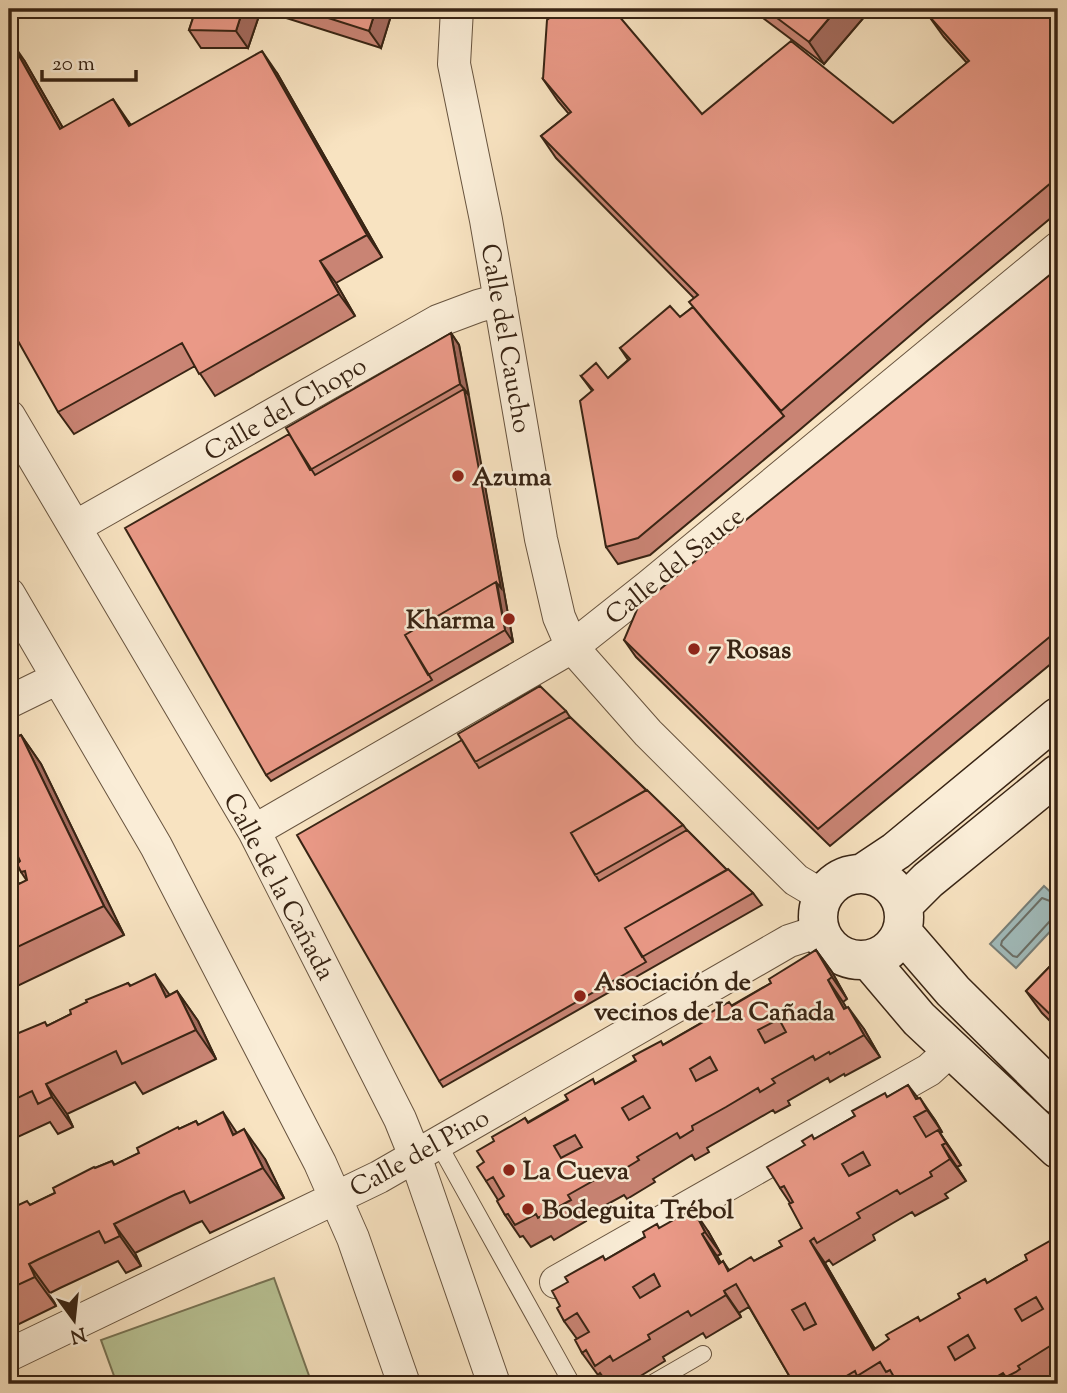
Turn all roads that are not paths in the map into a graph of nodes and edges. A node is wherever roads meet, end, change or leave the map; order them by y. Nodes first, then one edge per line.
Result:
1 (457, 9) edge
2 (1058, 248) edge
3 (500, 300) junction
4 (9, 416) edge
5 (75, 527) junction
6 (9, 594) edge
7 (572, 647) junction
8 (58, 678) junction
9 (9, 702) edge
10 (1058, 716) edge
11 (1057, 776) edge
12 (254, 831) junction
13 (863, 873) junction
14 (821, 914) junction
15 (903, 919) junction
16 (869, 960) junction
17 (951, 1049) junction
18 (1058, 1095) edge
19 (1058, 1149) edge
20 (427, 1150) junction
21 (336, 1197) junction
22 (556, 1282) dead end
23 (704, 1354) dead end
24 (9, 1355) edge
25 (404, 1384) edge
26 (494, 1384) edge
27 (572, 1384) edge
28 (651, 1384) edge

1 - 3 street, Calle del Caucho
2 - 7 street, Calle del Sauce
3 - 5 street, Calle del Chopo
3 - 7 street, Calle del Caucho
4 - 5 street, Calle de la Cañada
5 - 12 street, Calle de la Cañada
6 - 8 street
7 - 12 street, Calle del Sauce
7 - 14 street, Calle del Caucho
8 - 9 street
8 - 21 street
10 - 13 street
11 - 15 street
12 - 20 street, Calle de la Cañada
13 - 14 street
13 - 15 street
14 - 16 street
14 - 20 street, Calle del Pino
15 - 16 street
15 - 18 street
16 - 17 street
17 - 19 street
17 - 22 street
20 - 21 street, Calle del Pino
20 - 26 street, Calle de la Cañada
20 - 27 lane
21 - 24 street, Calle del Pino
21 - 25 street
23 - 28 lane

